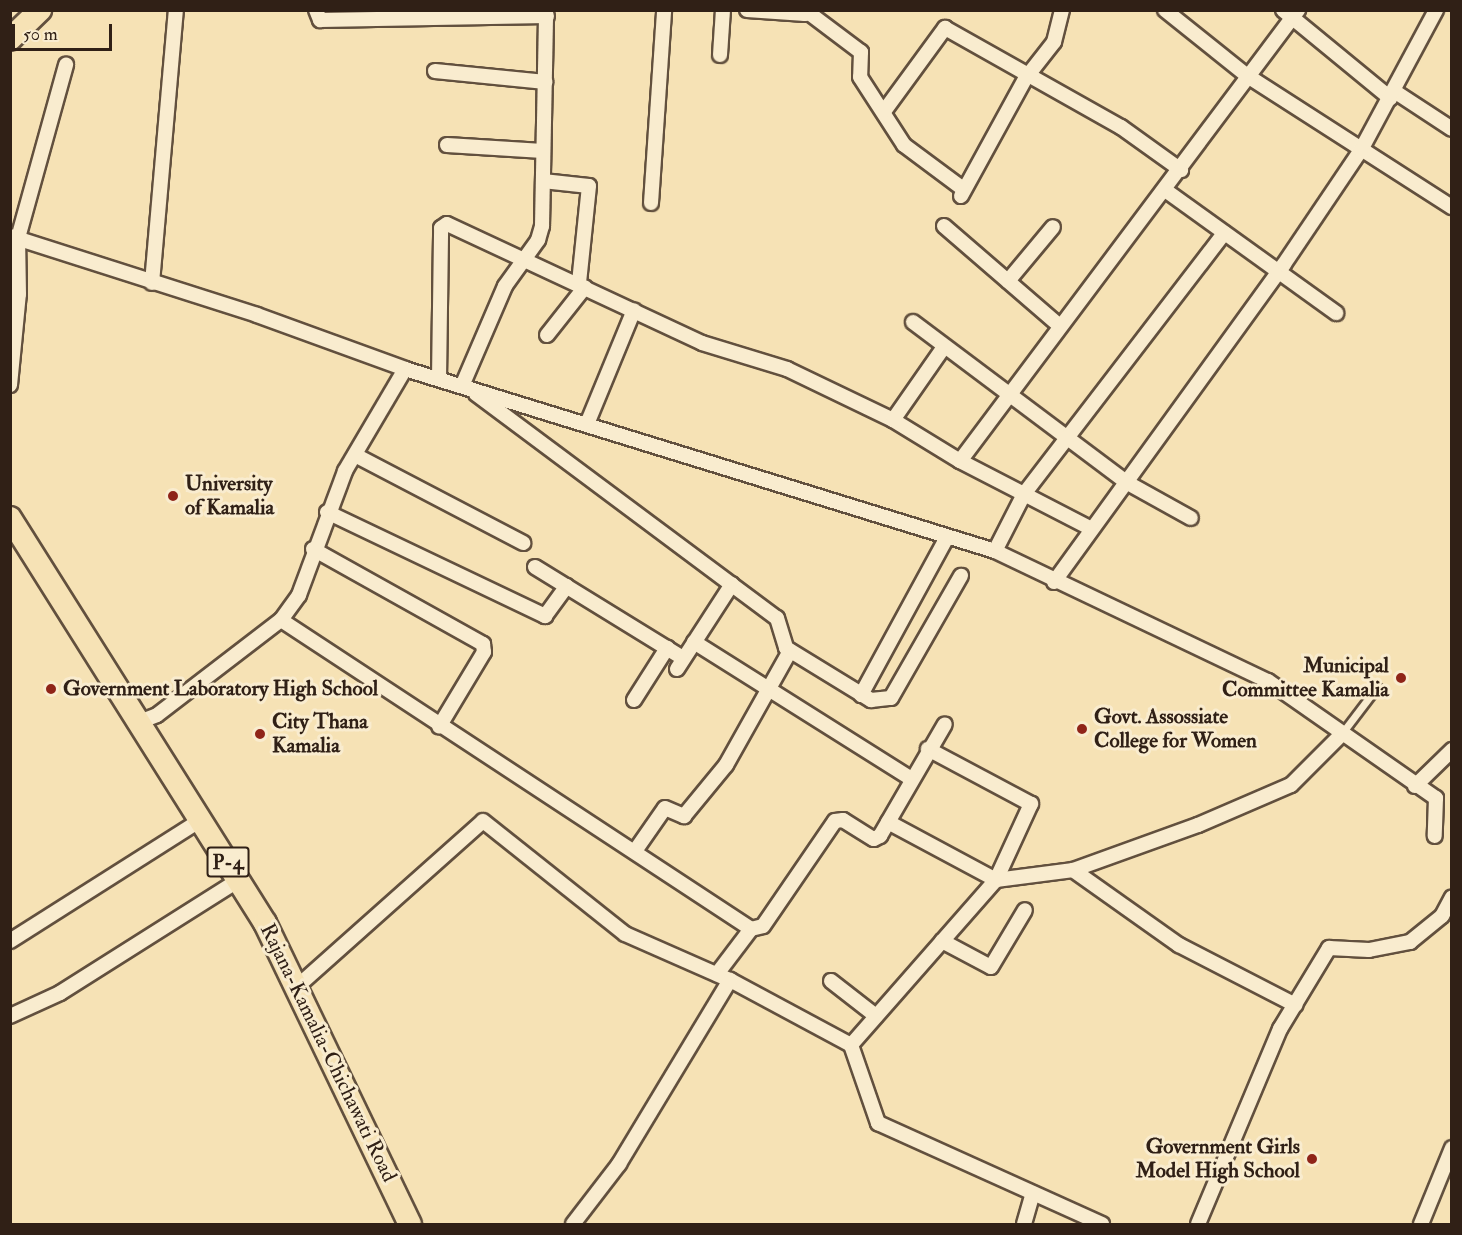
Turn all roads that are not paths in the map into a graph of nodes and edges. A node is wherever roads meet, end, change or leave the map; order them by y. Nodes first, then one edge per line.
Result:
1 (40, 10) edge
2 (176, 10) edge
3 (316, 10) edge
4 (664, 10) edge
5 (723, 10) edge
6 (747, 10) edge
7 (1062, 10) edge
8 (1165, 10) edge
9 (1436, 10) edge
10 (810, 12) edge
11 (547, 13) edge
12 (1292, 13) edge
13 (10, 39) edge
14 (720, 55) dead end
15 (66, 64) dead end
16 (435, 71) dead end
17 (1246, 75) junction
18 (1032, 77) junction
19 (545, 82) junction
20 (1392, 94) junction
21 (885, 110) junction
22 (1452, 129) edge
23 (447, 145) dead end
24 (1361, 150) junction
25 (543, 151) junction
26 (1181, 170) junction
27 (543, 181) junction
28 (1165, 190) junction
29 (651, 203) dead end
30 (1452, 207) edge
31 (944, 226) dead end
32 (1053, 227) dead end
33 (1224, 232) junction
34 (14, 237) edge
35 (525, 257) junction
36 (1278, 272) junction
37 (1008, 281) junction
38 (152, 282) junction
39 (582, 285) junction
40 (15, 294) edge
41 (634, 310) junction
42 (1336, 313) dead end
43 (913, 322) dead end
44 (1060, 326) junction
45 (547, 335) dead end
46 (944, 347) junction
47 (405, 369) junction
48 (439, 379) junction
49 (10, 385) edge
50 (465, 387) junction
51 (1008, 396) junction
52 (893, 420) junction
53 (587, 424) junction
54 (1068, 437) junction
55 (355, 455) junction
56 (960, 461) junction
57 (1126, 482) junction
58 (1023, 494) junction
59 (327, 512) junction
60 (10, 518) edge
61 (1191, 518) dead end
62 (1092, 529) junction
63 (947, 537) junction
64 (523, 543) dead end
65 (313, 549) junction
66 (995, 551) junction
67 (535, 567) dead end
68 (961, 576) dead end
69 (1054, 582) junction
70 (732, 584) junction
71 (567, 586) junction
72 (281, 620) junction
73 (694, 642) junction
74 (667, 648) junction
75 (790, 651) junction
76 (1377, 687) dead end
77 (768, 689) junction
78 (861, 694) junction
79 (634, 700) dead end
80 (139, 722) junction
81 (945, 724) dead end
82 (439, 727) junction
83 (1341, 735) junction
84 (928, 749) junction
85 (1448, 758) edge
86 (910, 778) junction
87 (1415, 786) junction
88 (202, 819) junction
89 (888, 822) junction
90 (1435, 836) dead end
91 (635, 851) junction
92 (1074, 870) junction
93 (239, 880) junction
94 (996, 880) junction
95 (1452, 897) edge
96 (1025, 910) dead end
97 (751, 929) junction
98 (10, 941) edge
99 (942, 941) junction
100 (717, 974) junction
101 (730, 980) junction
102 (831, 981) dead end
103 (298, 985) junction
104 (1295, 1005) junction
105 (10, 1016) edge
106 (876, 1016) junction
107 (851, 1045) junction
108 (1452, 1148) edge
109 (1033, 1193) junction
110 (410, 1224) edge
111 (573, 1224) edge
112 (1024, 1224) edge
113 (1102, 1224) edge
114 (1198, 1224) edge
115 (1421, 1224) edge

1 - 13 main road
2 - 38 street
3 - 11 street
4 - 29 street
5 - 14 street
6 - 10 street
7 - 18 street
8 - 17 street
9 - 20 street
10 - 21 street
11 - 19 street
12 - 17 street
12 - 20 street
15 - 34 street
16 - 19 street
17 - 24 street
17 - 26 street
18 - 21 street
18 - 21 street
18 - 26 street
19 - 25 street
20 - 22 street
20 - 24 street
23 - 25 street
24 - 30 street
24 - 36 street
25 - 27 street
26 - 28 street
27 - 35 street
27 - 39 street
28 - 33 street
28 - 44 street
31 - 37 street
32 - 37 street
33 - 36 street
33 - 54 street
34 - 38 street
34 - 40 street
35 - 39 street
35 - 48 street
35 - 50 street
36 - 42 street
36 - 57 street
37 - 44 street
38 - 47 street
39 - 41 street
39 - 45 street
40 - 49 street
41 - 52 street
41 - 53 street
43 - 46 street
44 - 51 street
46 - 51 street
46 - 52 street
47 - 48 street
47 - 55 street
48 - 50 street
50 - 53 street
50 - 70 street
51 - 54 street
51 - 56 street
52 - 56 street
53 - 63 street
54 - 57 street
54 - 58 street
55 - 59 street
55 - 64 street
56 - 58 street
57 - 61 street
57 - 62 street
58 - 62 street
58 - 66 street
59 - 65 street
59 - 71 street
60 - 80 main road, Rajana-Kamalia-Chichawati Road / P-4
62 - 69 street
63 - 66 street
63 - 78 street
65 - 72 street
65 - 82 street
66 - 69 street
67 - 71 street
68 - 78 street
69 - 83 street
70 - 73 street
70 - 75 street
71 - 74 street
72 - 80 street
72 - 82 street
73 - 74 street
73 - 77 street
74 - 79 street
75 - 77 street
75 - 78 street
76 - 83 lane
77 - 86 street
77 - 91 street
80 - 88 main road, Rajana-Kamalia-Chichawati Road / P-4
81 - 84 street
82 - 91 street
83 - 87 street
83 - 92 street
84 - 86 street
84 - 94 street
85 - 87 street
86 - 89 street
87 - 90 street
88 - 93 main road, Rajana-Kamalia-Chichawati Road / P-4
88 - 98 street
89 - 94 street
89 - 97 street
91 - 97 street
92 - 94 street
92 - 104 street
93 - 103 main road, Rajana-Kamalia-Chichawati Road / P-4
93 - 105 street
94 - 99 street
95 - 104 street
96 - 99 street
97 - 100 street
99 - 106 street
100 - 101 street
100 - 103 street
101 - 107 street
101 - 111 street
102 - 106 street
103 - 110 main road, Rajana-Kamalia-Chichawati Road / P-4
104 - 114 street
106 - 107 street
107 - 109 street
108 - 115 street
109 - 112 street
109 - 113 street

